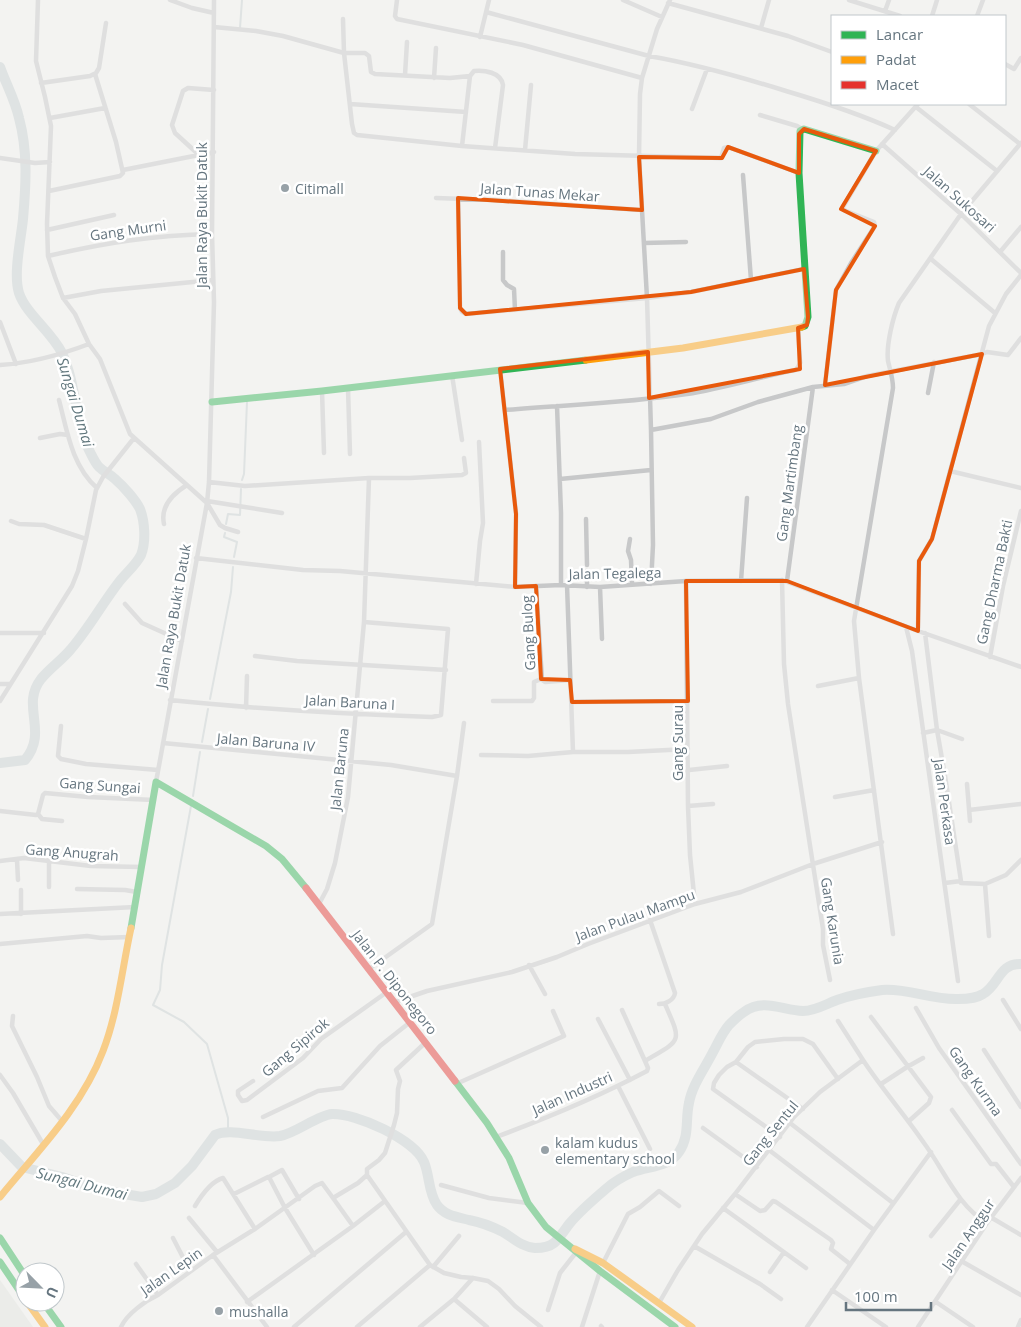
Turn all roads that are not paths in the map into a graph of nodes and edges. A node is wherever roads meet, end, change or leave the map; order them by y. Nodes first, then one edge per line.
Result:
1 (38, 0) edge
2 (170, 0) edge
3 (214, 0) edge
4 (397, 0) edge
5 (489, 0) edge
6 (623, 0) edge
7 (769, 0) edge
8 (849, 0) edge
9 (889, 0) edge
10 (937, 0) edge
11 (983, 0) edge
12 (669, 1) edge
13 (885, 11) junction
14 (486, 12) junction
15 (214, 13) junction
16 (897, 15) edge
17 (932, 15) edge
18 (977, 15) edge
19 (662, 17) junction
20 (343, 19) dead end
21 (106, 23) dead end
22 (214, 27) junction
23 (761, 28) junction
24 (480, 37) junction
25 (407, 42) dead end
26 (436, 48) dead end
27 (831, 52) edge
28 (344, 53) junction
29 (648, 56) junction
30 (1021, 58) edge
31 (1006, 65) edge
32 (707, 69) junction
33 (95, 74) junction
34 (404, 76) junction
35 (470, 76) junction
36 (434, 78) junction
37 (642, 78) junction
38 (41, 83) junction
39 (530, 85) dead end
40 (214, 90) junction
41 (350, 104) junction
42 (917, 105) edge
43 (970, 105) edge
44 (105, 108) junction
45 (692, 109) dead end
46 (466, 112) junction
47 (760, 115) dead end
48 (50, 118) junction
49 (802, 129) junction
50 (895, 130) junction
51 (1021, 143) edge
52 (882, 144) junction
53 (462, 146) junction
54 (495, 148) junction
55 (525, 150) junction
56 (876, 151) junction
57 (214, 152) junction
58 (198, 154) junction
59 (639, 157) junction
60 (0, 158) edge
61 (50, 162) junction
62 (123, 170) junction
63 (997, 172) junction
64 (799, 173) junction
65 (743, 175) dead end
66 (49, 191) junction
67 (436, 198) dead end
68 (458, 198) junction
69 (642, 210) junction
70 (961, 214) junction
71 (114, 215) dead end
72 (1021, 227) edge
73 (48, 230) junction
74 (212, 234) junction
75 (686, 242) dead end
76 (644, 243) junction
77 (503, 252) dead end
78 (1000, 252) junction
79 (48, 256) junction
80 (930, 259) junction
81 (804, 269) junction
82 (1021, 274) edge
83 (213, 280) junction
84 (751, 280) junction
85 (63, 298) junction
86 (647, 298) junction
87 (515, 310) junction
88 (995, 313) junction
89 (0, 322) edge
90 (798, 328) junction
91 (2, 330) edge
92 (1021, 338) edge
93 (89, 344) junction
94 (648, 352) junction
95 (982, 354) junction
96 (934, 362) junction
97 (16, 364) junction
98 (0, 365) edge
99 (500, 370) junction
100 (891, 370) junction
101 (452, 375) junction
102 (825, 385) junction
103 (813, 387) junction
104 (348, 388) junction
105 (322, 391) junction
106 (928, 393) dead end
107 (649, 398) junction
108 (58, 400) dead end
109 (212, 402) junction
110 (557, 406) junction
111 (505, 410) junction
112 (651, 430) junction
113 (68, 435) junction
114 (40, 438) dead end
115 (134, 438) junction
116 (462, 440) dead end
117 (479, 442) dead end
118 (324, 452) dead end
119 (350, 454) dead end
120 (464, 458) dead end
121 (651, 470) junction
122 (950, 471) junction
123 (369, 478) junction
124 (560, 479) junction
125 (209, 482) junction
126 (187, 485) junction
127 (97, 488) junction
128 (1021, 488) edge
129 (747, 498) dead end
130 (207, 502) junction
131 (1021, 510) edge
132 (282, 513) dead end
133 (586, 519) dead end
134 (11, 521) dead end
135 (164, 524) dead end
136 (1018, 528) edge
137 (238, 532) dead end
138 (86, 539) junction
139 (630, 539) dead end
140 (196, 558) junction
141 (587, 565) dead end
142 (587, 570) dead end
143 (366, 574) junction
144 (741, 580) junction
145 (784, 581) junction
146 (686, 582) junction
147 (476, 584) junction
148 (632, 584) junction
149 (651, 584) junction
150 (561, 585) junction
151 (567, 585) junction
152 (536, 586) junction
153 (514, 587) junction
154 (588, 587) junction
155 (600, 587) junction
156 (125, 604) dead end
157 (856, 607) junction
158 (364, 622) junction
159 (906, 627) junction
160 (918, 631) junction
161 (0, 633) edge
162 (44, 633) junction
163 (925, 633) junction
164 (602, 639) dead end
165 (182, 641) junction
166 (255, 656) dead end
167 (990, 657) junction
168 (360, 665) junction
169 (1021, 667) edge
170 (446, 670) junction
171 (247, 676) dead end
172 (541, 678) junction
173 (859, 678) junction
174 (570, 680) junction
175 (0, 684) edge
176 (10, 684) junction
177 (818, 686) dead end
178 (0, 700) edge
179 (170, 700) junction
180 (688, 701) junction
181 (493, 702) dead end
182 (572, 702) junction
183 (246, 708) junction
184 (356, 715) junction
185 (464, 723) dead end
186 (61, 726) dead end
187 (936, 730) junction
188 (923, 732) junction
189 (962, 739) dead end
190 (163, 743) junction
191 (688, 749) junction
192 (573, 752) junction
193 (482, 755) dead end
194 (352, 760) junction
195 (727, 766) dead end
196 (158, 770) junction
197 (689, 770) junction
198 (457, 776) junction
199 (156, 782) junction
200 (967, 784) dead end
201 (874, 790) junction
202 (835, 797) dead end
203 (154, 800) junction
204 (713, 804) dead end
205 (1021, 804) edge
206 (688, 806) junction
207 (969, 810) junction
208 (0, 811) edge
209 (38, 814) junction
210 (62, 821) dead end
211 (970, 821) dead end
212 (882, 842) junction
213 (17, 860) junction
214 (49, 860) junction
215 (1021, 860) edge
216 (0, 861) edge
217 (813, 864) junction
218 (142, 868) junction
219 (18, 880) dead end
220 (960, 881) junction
221 (945, 883) junction
222 (985, 884) junction
223 (49, 887) dead end
224 (77, 889) dead end
225 (21, 890) dead end
226 (138, 892) junction
227 (319, 904) junction
228 (695, 904) junction
229 (135, 907) junction
230 (0, 914) edge
231 (21, 914) junction
232 (650, 920) junction
233 (893, 934) dead end
234 (989, 936) dead end
235 (129, 937) junction
236 (0, 944) edge
237 (529, 965) junction
238 (369, 969) junction
239 (830, 980) dead end
240 (958, 981) dead end
241 (387, 992) junction
242 (545, 994) dead end
243 (1003, 1000) dead end
244 (394, 1002) junction
245 (659, 1004) dead end
246 (665, 1004) junction
247 (916, 1008) dead end
248 (622, 1010) dead end
249 (553, 1011) dead end
250 (13, 1016) dead end
251 (871, 1016) dead end
252 (598, 1019) dead end
253 (838, 1021) dead end
254 (410, 1022) junction
255 (1021, 1029) edge
256 (426, 1043) junction
257 (984, 1050) dead end
258 (923, 1058) dead end
259 (863, 1060) junction
260 (645, 1061) junction
261 (736, 1062) junction
262 (907, 1067) junction
263 (0, 1075) edge
264 (838, 1079) junction
265 (630, 1080) junction
266 (253, 1081) dead end
267 (456, 1084) junction
268 (881, 1084) junction
269 (618, 1086) junction
270 (1021, 1107) edge
271 (802, 1109) junction
272 (952, 1110) dead end
273 (263, 1117) dead end
274 (62, 1121) junction
275 (909, 1121) junction
276 (790, 1123) junction
277 (703, 1128) dead end
278 (496, 1137) junction
279 (780, 1138) junction
280 (43, 1144) junction
281 (650, 1149) dead end
282 (769, 1150) junction
283 (931, 1152) junction
284 (1021, 1164) edge
285 (757, 1166) junction
286 (367, 1175) junction
287 (269, 1178) junction
288 (1021, 1178) edge
289 (441, 1185) dead end
290 (1014, 1187) junction
291 (234, 1194) junction
292 (735, 1194) junction
293 (0, 1196) edge
294 (333, 1198) junction
295 (299, 1199) junction
296 (960, 1200) junction
297 (385, 1201) junction
298 (528, 1203) junction
299 (893, 1203) junction
300 (195, 1206) dead end
301 (679, 1206) dead end
302 (285, 1208) junction
303 (723, 1208) junction
304 (189, 1218) dead end
305 (992, 1218) junction
306 (987, 1223) junction
307 (353, 1226) junction
308 (255, 1229) junction
309 (874, 1230) junction
310 (406, 1232) junction
311 (1021, 1235) edge
312 (459, 1236) dead end
313 (931, 1236) dead end
314 (0, 1238) edge
315 (173, 1238) dead end
316 (694, 1246) junction
317 (574, 1248) junction
318 (784, 1252) junction
319 (215, 1254) junction
320 (314, 1254) junction
321 (0, 1262) edge
322 (16, 1262) edge
323 (963, 1262) junction
324 (603, 1263) junction
325 (136, 1264) dead end
326 (850, 1264) junction
327 (431, 1266) junction
328 (806, 1268) dead end
329 (190, 1271) junction
330 (600, 1271) junction
331 (770, 1272) dead end
332 (473, 1278) junction
333 (15, 1284) edge
334 (832, 1290) junction
335 (158, 1295) junction
336 (1021, 1295) edge
337 (454, 1299) junction
338 (781, 1299) dead end
339 (247, 1302) junction
340 (936, 1302) junction
341 (659, 1303) junction
342 (548, 1310) dead end
343 (34, 1312) edge
344 (50, 1312) edge
345 (1021, 1320) edge
346 (684, 1324) edge
347 (45, 1327) edge
348 (61, 1327) edge
349 (121, 1327) edge
350 (266, 1327) edge
351 (294, 1327) edge
352 (357, 1327) edge
353 (420, 1327) edge
354 (487, 1327) edge
355 (541, 1327) edge
356 (582, 1327) edge
357 (675, 1327) edge
358 (692, 1327) edge
359 (807, 1327) edge
360 (886, 1327) edge
361 (918, 1327) edge
362 (973, 1327) edge
363 (1018, 1327) edge

1 - 38 street
2 - 15 street
3 - 15 street, Jalan Raya Bukit Datuk
4 - 24 street
5 - 14 street
6 - 19 street
7 - 23 street
8 - 13 street
9 - 13 street
10 - 17 street
11 - 18 street
12 - 19 street
12 - 23 street
13 - 16 street
14 - 24 street
14 - 29 street
15 - 22 street, Jalan Raya Bukit Datuk
19 - 29 street
20 - 28 street
21 - 33 street
22 - 28 street
22 - 40 street, Jalan Raya Bukit Datuk
23 - 27 street
24 - 37 street
25 - 34 street
26 - 36 street
28 - 34 street
28 - 41 street
29 - 32 street
29 - 37 street
30 - 31 street
32 - 45 street
32 - 50 street
33 - 38 street
33 - 44 street
34 - 36 street
35 - 36 street
35 - 46 street
35 - 54 street
37 - 59 street
38 - 48 street
39 - 55 street
40 - 57 street, Jalan Raya Bukit Datuk
40 - 58 street
41 - 46 street
41 - 53 street
42 - 50 street
42 - 63 street
43 - 51 street
44 - 48 street
44 - 62 street
46 - 53 street
47 - 49 street
48 - 61 street
49 - 56 main road
49 - 64 main road
50 - 52 street
51 - 63 street
52 - 56 street
52 - 70 street, Jalan Sukosari
53 - 54 street
54 - 55 street
55 - 59 street
56 - 102 street
57 - 58 street
57 - 74 street, Jalan Raya Bukit Datuk
58 - 62 street
59 - 64 street
59 - 69 street
60 - 61 street
61 - 66 street
62 - 66 street
63 - 70 street
64 - 81 main road
65 - 84 street
66 - 73 street
67 - 68 street, Jalan Tunas Mekar
68 - 69 street, Jalan Tunas Mekar
68 - 87 street
69 - 76 street
70 - 78 street, Jalan Sukosari
70 - 80 street
71 - 73 street
72 - 78 street
73 - 79 street
74 - 79 street, Gang Murni
74 - 83 street, Jalan Raya Bukit Datuk
75 - 76 street
76 - 86 street
77 - 87 street
78 - 82 street, Jalan Sukosari
79 - 85 street
80 - 88 street
80 - 100 street
81 - 84 street
81 - 90 main road
82 - 88 street
83 - 85 street
83 - 109 street, Jalan Raya Bukit Datuk
84 - 86 street
85 - 93 street
86 - 87 street
86 - 94 street
88 - 95 street
89 - 91 street
90 - 94 main road
90 - 107 street
91 - 97 street
92 - 95 street
93 - 97 street
93 - 115 street
94 - 99 main road
94 - 107 street
95 - 96 street
95 - 122 street
96 - 100 street
96 - 106 street
97 - 98 street
99 - 101 main road
99 - 111 street
100 - 102 street
100 - 157 street
101 - 104 main road
101 - 116 street
102 - 103 street
103 - 112 street
103 - 145 street, Gang Martimbang
104 - 105 main road
104 - 119 street
105 - 109 main road
105 - 118 street
107 - 110 street
107 - 112 street
108 - 113 street
109 - 125 street, Jalan Raya Bukit Datuk
110 - 111 street
110 - 124 street
111 - 153 street
112 - 121 street
113 - 114 street
113 - 127 street
115 - 126 street
115 - 127 street
117 - 147 street
120 - 123 street
121 - 124 street
121 - 149 street
122 - 128 street
122 - 160 street
123 - 125 street
123 - 143 street, Jalan Baruna
124 - 150 street
125 - 130 street, Jalan Raya Bukit Datuk
126 - 130 street
126 - 135 street
127 - 138 street
129 - 144 street
130 - 132 street
130 - 137 street
130 - 140 street, Jalan Raya Bukit Datuk
131 - 136 street, Gang Dharma Bakti
133 - 141 street
134 - 138 street
136 - 167 street, Gang Dharma Bakti
138 - 162 street
139 - 148 street
140 - 143 street, Jalan Tegalega
140 - 165 street, Jalan Raya Bukit Datuk
142 - 154 street
143 - 147 street, Jalan Tegalega
143 - 158 street, Jalan Baruna
144 - 145 street, Jalan Tegalega
144 - 146 street, Jalan Tegalega
145 - 157 street, Jalan Tegalega
145 - 217 street, Gang Martimbang
146 - 149 street, Jalan Tegalega
146 - 180 street, Gang Surau
147 - 153 street, Jalan Tegalega
148 - 149 street, Jalan Tegalega
148 - 155 street, Jalan Tegalega
150 - 151 street, Jalan Tegalega
150 - 152 street, Jalan Tegalega
151 - 154 street, Jalan Tegalega
151 - 174 street
152 - 153 street, Jalan Tegalega
152 - 172 street, Gang Bulog
154 - 155 street, Jalan Tegalega
155 - 164 street
156 - 165 street
157 - 159 street, Jalan Tegalega
157 - 173 street
158 - 168 street, Jalan Baruna
158 - 170 street, Jalan Baruna I
159 - 160 street, Jalan Tegalega
159 - 188 street, Jalan Perkasa
160 - 163 street, Jalan Tegalega
161 - 162 street
162 - 176 street
163 - 167 street, Jalan Tegalega
163 - 187 street
165 - 179 street, Jalan Raya Bukit Datuk
166 - 168 street
167 - 169 street, Jalan Tegalega
168 - 170 street
168 - 184 street, Jalan Baruna
170 - 184 street, Jalan Baruna I
171 - 183 street
172 - 174 street, Gang Bulog
172 - 181 street
173 - 177 street
173 - 201 street
174 - 182 street
175 - 176 street
176 - 178 street
179 - 183 street, Jalan Baruna I
179 - 190 street, Jalan Raya Bukit Datuk
180 - 182 street
180 - 191 street, Gang Surau
182 - 192 street
183 - 184 street, Jalan Baruna I
184 - 194 street, Jalan Baruna
185 - 198 street
186 - 196 street
187 - 188 street
187 - 189 street
187 - 220 street
188 - 221 street, Jalan Perkasa
190 - 194 street, Jalan Baruna IV
190 - 196 street, Jalan Raya Bukit Datuk
191 - 192 street
191 - 197 street, Gang Surau
192 - 193 street
194 - 198 street, Jalan Baruna IV
194 - 227 street, Jalan Baruna
195 - 197 street
196 - 199 street, Jalan Raya Bukit Datuk
197 - 206 street, Gang Surau
198 - 238 street
199 - 203 main road, Jalan Raya Bukit Datuk
199 - 227 main road, Jalan P. Diponegoro
200 - 207 street
201 - 202 street
201 - 212 street
203 - 209 street, Gang Sungai
203 - 218 main road, Jalan Raya Bukit Datuk
204 - 206 street
205 - 207 street
206 - 228 street, Gang Surau
207 - 211 street
208 - 209 street
209 - 210 street
212 - 217 street, Jalan Pulau Mampu
212 - 233 street
213 - 214 street, Gang Anugrah
213 - 216 street, Gang Anugrah
213 - 219 street
214 - 218 street, Gang Anugrah
214 - 223 street
215 - 222 street
217 - 228 street, Jalan Pulau Mampu
217 - 239 street, Gang Karunia
218 - 226 main road, Jalan Raya Bukit Datuk
220 - 221 street
220 - 222 street
221 - 240 street, Jalan Perkasa
222 - 234 street
224 - 226 street
225 - 231 street
226 - 229 main road, Jalan Raya Bukit Datuk
227 - 238 main road, Jalan P. Diponegoro
228 - 232 street, Jalan Pulau Mampu
229 - 231 street
229 - 235 main road, Jalan Raya Bukit Datuk
230 - 231 street
232 - 237 street, Jalan Pulau Mampu
232 - 246 street
235 - 236 street
235 - 274 main road, Jalan Raya Bukit Datuk
237 - 242 street
237 - 244 street, Jalan Pulau Mampu
238 - 241 main road, Jalan P. Diponegoro
241 - 244 main road, Jalan P. Diponegoro
241 - 266 street, Gang Sipirok
243 - 255 street
244 - 254 main road, Jalan P. Diponegoro
245 - 246 street
246 - 260 street
247 - 284 street, Gang Kurma
248 - 260 street
249 - 267 street
250 - 274 street
251 - 262 street
252 - 265 street
253 - 259 street
254 - 256 main road, Jalan P. Diponegoro
254 - 273 street
256 - 267 main road, Jalan P. Diponegoro
256 - 286 street
257 - 270 street
258 - 262 street
259 - 264 street, Gang Sentul
259 - 268 street
260 - 265 street, Jalan Industri
261 - 264 street
261 - 271 street
261 - 279 street
262 - 268 street
262 - 275 street
263 - 280 street
264 - 271 street, Gang Sentul
265 - 269 street, Jalan Industri
267 - 278 main road, Jalan P. Diponegoro
268 - 275 street
269 - 278 street, Jalan Industri
269 - 281 street
271 - 276 street, Gang Sentul
272 - 290 street
274 - 280 main road, Jalan Raya Bukit Datuk
275 - 283 street
276 - 279 street, Gang Sentul
276 - 299 street
277 - 285 street
278 - 298 main road, Jalan P. Diponegoro
279 - 282 street, Gang Sentul
280 - 293 main road, Jalan Raya Bukit Datuk
282 - 285 street, Gang Sentul
282 - 309 street
283 - 296 street
283 - 299 street
285 - 292 street, Gang Sentul
286 - 294 street
286 - 297 street
287 - 291 street
287 - 295 street
287 - 302 street
288 - 290 street, Jalan Anggur
289 - 298 street
290 - 305 street, Jalan Anggur
291 - 300 street
291 - 308 street
292 - 303 street, Gang Sentul
292 - 326 street
294 - 295 street
294 - 307 street
295 - 302 street
296 - 306 street
296 - 313 street
297 - 307 street
297 - 310 street
298 - 317 main road, Jalan P. Diponegoro
299 - 309 street
301 - 324 street
302 - 308 street
302 - 320 street
303 - 316 street, Gang Sentul
303 - 318 street
304 - 319 street
305 - 306 street, Jalan Anggur
305 - 311 street
306 - 323 street, Jalan Anggur
307 - 320 street
308 - 319 street
309 - 326 street
310 - 327 street
310 - 351 street
312 - 327 street
314 - 322 main road
315 - 329 street
316 - 338 street
316 - 341 street, Gang Sentul
317 - 324 main road, Jalan P. Diponegoro
317 - 330 main road
317 - 342 street
318 - 328 street
318 - 331 street
319 - 329 street, Jalan Lepin
319 - 339 street, Jalan Lepin
320 - 339 street
321 - 333 main road
323 - 336 street
323 - 340 street, Jalan Anggur
324 - 341 main road, Jalan P. Diponegoro
325 - 335 street
326 - 334 street
327 - 332 street
327 - 352 street
329 - 335 street, Jalan Lepin
330 - 356 street
330 - 357 main road
332 - 337 street
332 - 355 street
334 - 359 street
334 - 360 street
335 - 349 street, Jalan Lepin
337 - 353 street
337 - 354 street
339 - 350 street, Jalan Lepin
340 - 361 street, Jalan Anggur
340 - 362 street
341 - 346 main road, Jalan P. Diponegoro
343 - 347 main road
344 - 348 main road
345 - 363 street
346 - 358 main road, Jalan P. Diponegoro

